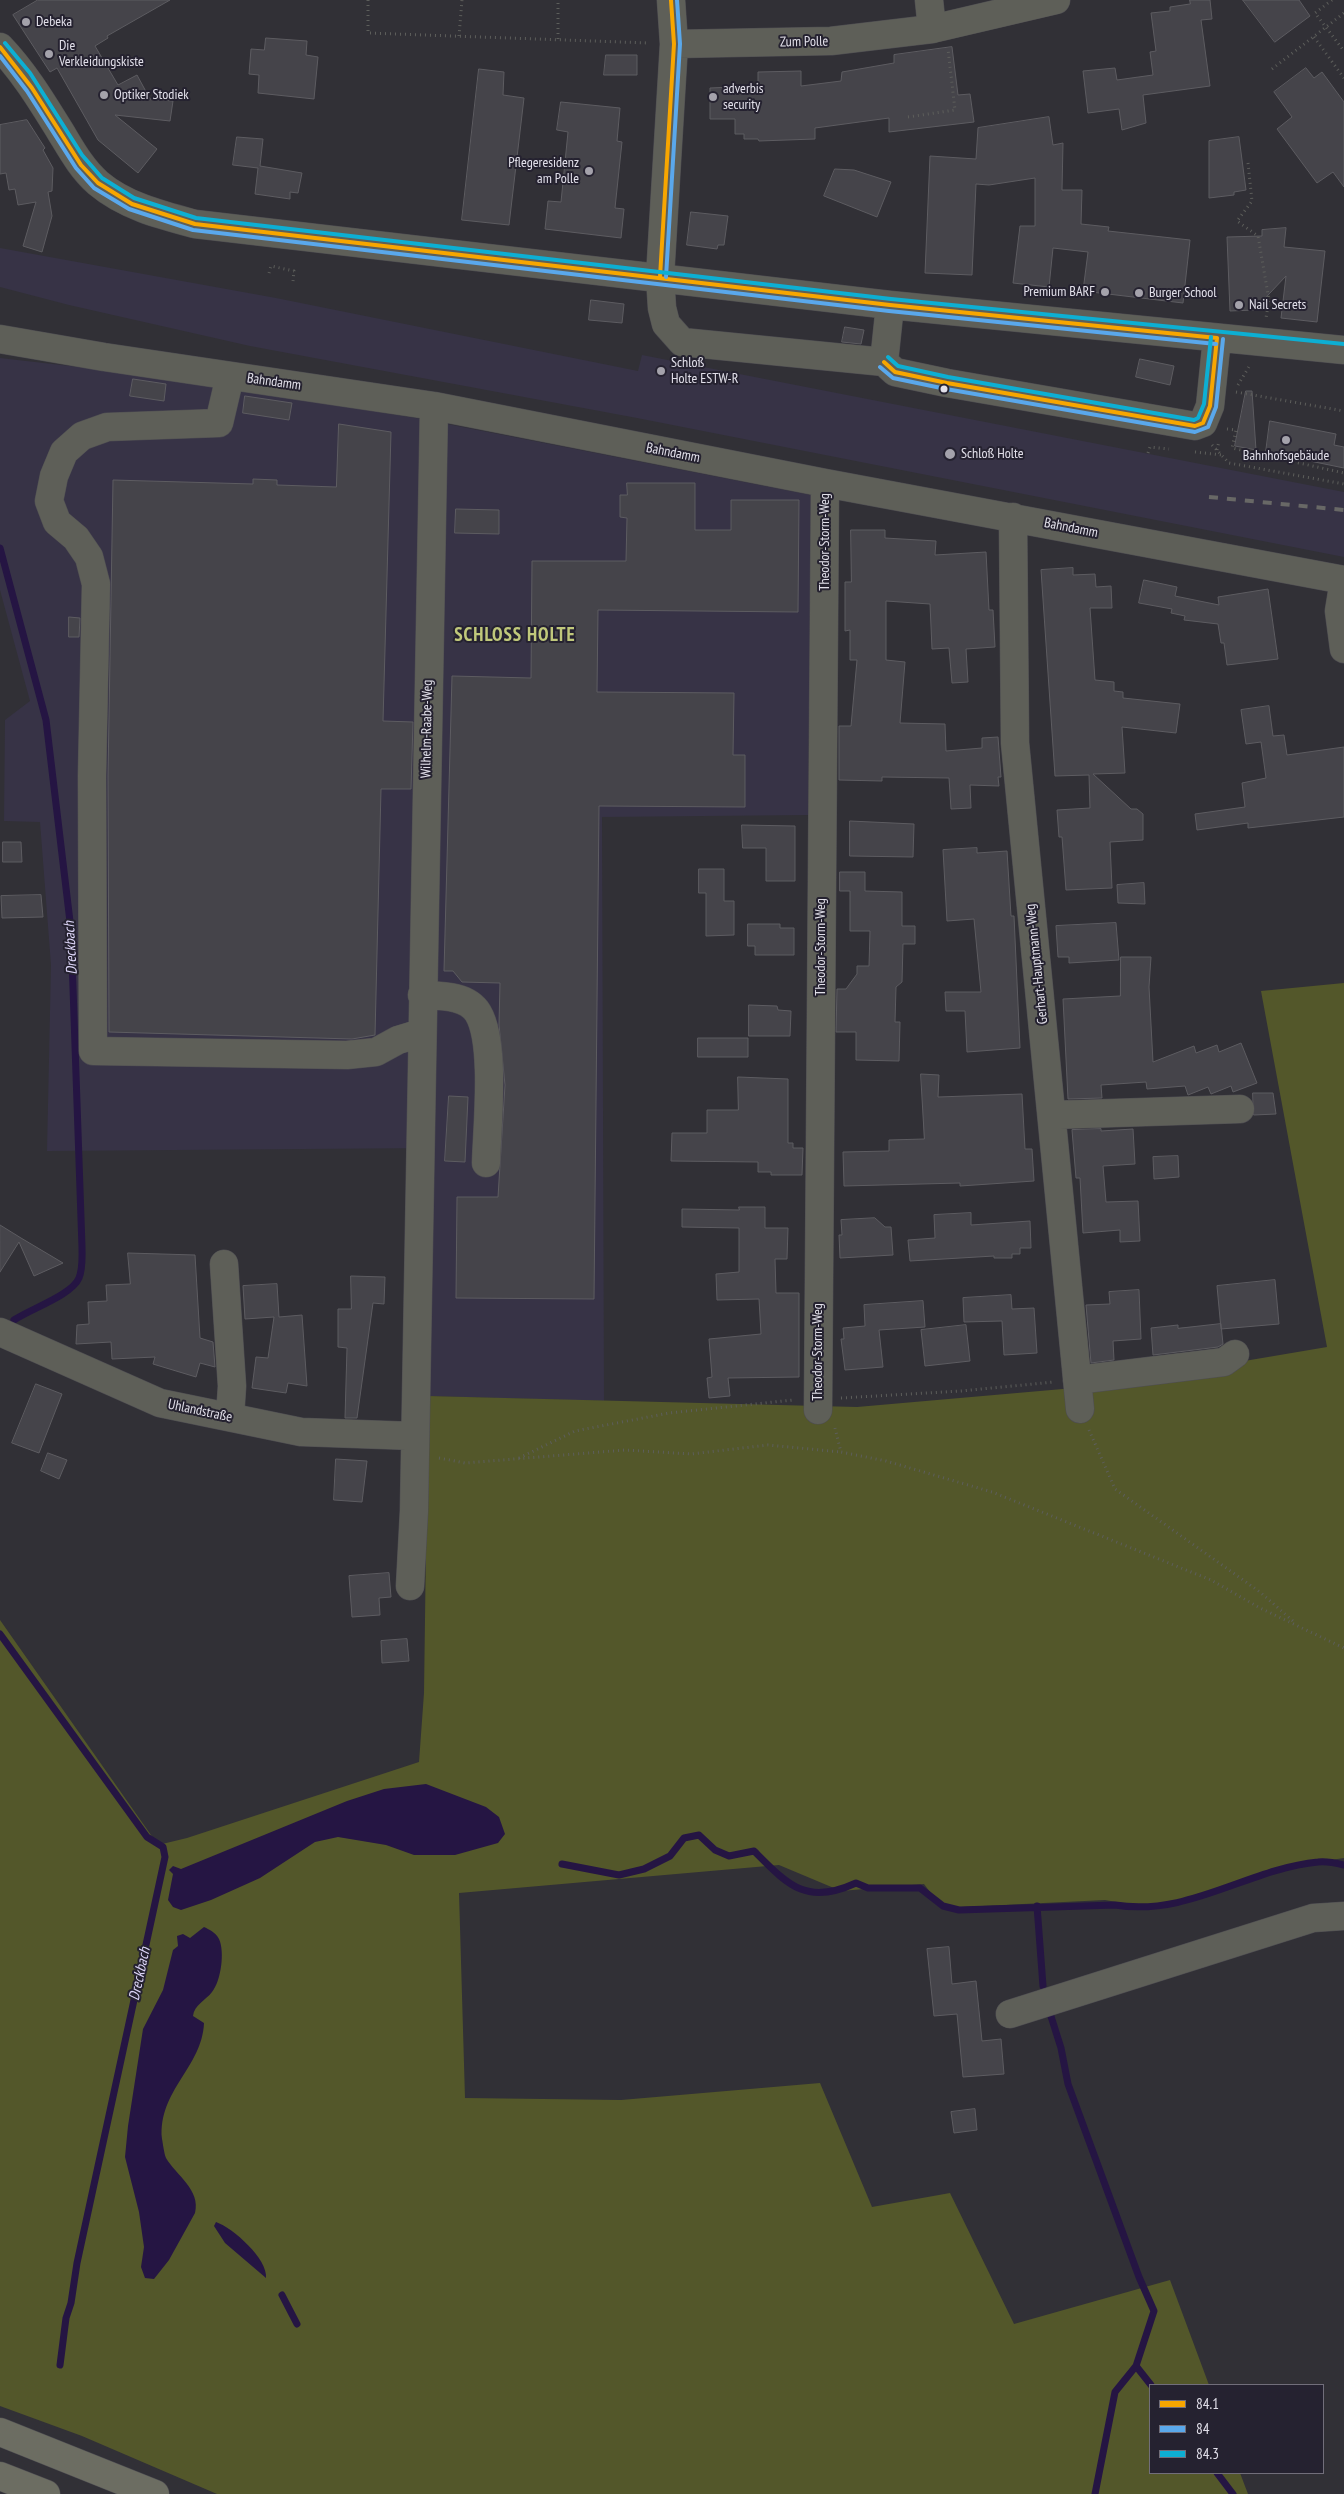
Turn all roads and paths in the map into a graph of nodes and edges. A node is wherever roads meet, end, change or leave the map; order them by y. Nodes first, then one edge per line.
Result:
1 (368, 0) edge
2 (462, 0) edge
3 (558, 0) edge
4 (671, 0) edge
5 (929, 0) edge
6 (1056, 0) edge
7 (1332, 0) edge
8 (1344, 13) edge
9 (1326, 27) junction
10 (939, 28) junction
11 (459, 36) junction
12 (1314, 36) junction
13 (558, 39) junction
14 (674, 44) junction
15 (0, 47) edge
16 (1344, 51) edge
17 (1272, 69) dead end
18 (1344, 78) edge
19 (908, 117) dead end
20 (1248, 163) dead end
21 (294, 271) junction
22 (301, 271) dead end
23 (269, 273) dead end
24 (660, 277) junction
25 (293, 282) dead end
26 (890, 305) junction
27 (1217, 338) junction
28 (0, 339) edge
29 (1263, 341) junction
30 (1344, 350) edge
31 (884, 362) junction
32 (230, 376) junction
33 (1231, 396) dead end
34 (434, 406) junction
35 (1344, 412) edge
36 (1232, 430) dead end
37 (1229, 463) dead end
38 (1344, 473) edge
39 (825, 483) junction
40 (1344, 484) edge
41 (1013, 517) junction
42 (1344, 580) edge
43 (1344, 649) edge
44 (422, 995) junction
45 (421, 1043) junction
46 (1240, 1110) dead end
47 (1052, 1115) junction
48 (486, 1163) dead end
49 (224, 1264) dead end
50 (0, 1332) edge
51 (1235, 1354) dead end
52 (1077, 1380) junction
53 (1080, 1409) joint
54 (818, 1410) joint
55 (230, 1417) junction
56 (414, 1445) junction
57 (841, 1452) junction
58 (410, 1586) dead end
59 (1297, 1624) junction
60 (1344, 1648) edge
61 (1344, 1916) edge
62 (1010, 2014) dead end
63 (0, 2432) edge
64 (0, 2476) edge
65 (46, 2494) edge
66 (155, 2494) edge

1 - 11 path
2 - 11 path
3 - 13 path
4 - 14 street
5 - 10 street
6 - 10 street, Zum Polle
7 - 9 path
8 - 9 path
9 - 12 path
9 - 16 path
10 - 14 street, Zum Polle
10 - 19 path
11 - 13 path
12 - 17 path
12 - 18 path
13 - 14 path
14 - 24 street
15 - 24 street
20 - 29 path
21 - 22 path
21 - 23 path
21 - 25 path
24 - 26 street
24 - 31 street
26 - 27 street
26 - 31 street
27 - 29 street
27 - 31 street
28 - 32 street, Bahndamm
29 - 30 street
32 - 34 street, Bahndamm
32 - 45 street
33 - 35 path
34 - 39 street, Bahndamm
34 - 44 street, Wilhelm-Raabe-Weg
36 - 38 path
37 - 40 path
39 - 41 street, Bahndamm
39 - 54 street, Theodor-Storm-Weg
41 - 42 street, Bahndamm
41 - 47 street, Gerhart-Hauptmann-Weg
42 - 43 street
44 - 45 street, Wilhelm-Raabe-Weg
44 - 48 street
45 - 56 street, Wilhelm-Raabe-Weg
46 - 47 street
47 - 52 street, Gerhart-Hauptmann-Weg
49 - 55 street
50 - 55 street, Uhlandstraße
51 - 52 street
52 - 53 street, Gerhart-Hauptmann-Weg
53 - 59 path
54 - 57 path
55 - 56 street, Uhlandstraße
56 - 57 path
56 - 58 street, Wilhelm-Raabe-Weg
57 - 59 path
59 - 60 path
61 - 62 street
63 - 66 highway
64 - 65 highway

